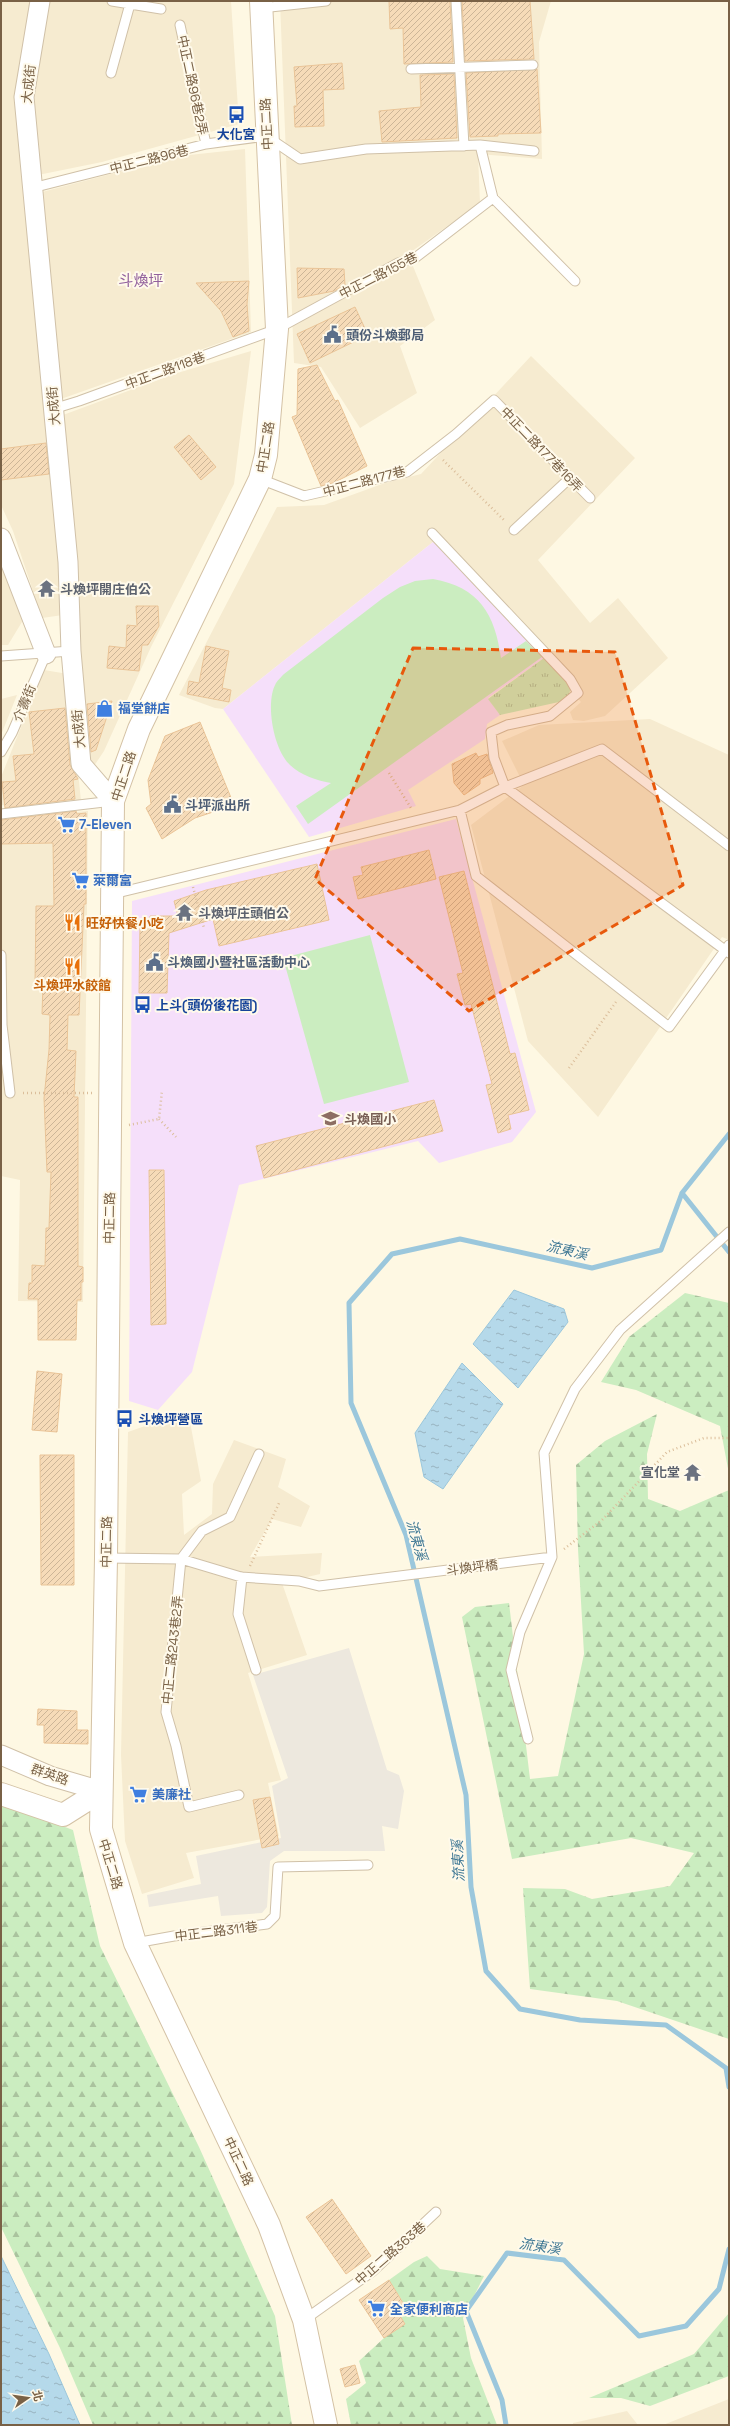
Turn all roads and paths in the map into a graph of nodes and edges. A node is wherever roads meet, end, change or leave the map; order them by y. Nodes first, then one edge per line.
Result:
1 (40, 1) edge
2 (112, 1) edge
3 (326, 1) edge
4 (456, 1) edge
5 (130, 4) junction
6 (261, 4) edge
7 (161, 9) dead end
8 (180, 25) dead end
9 (533, 65) dead end
10 (460, 68) junction
11 (411, 69) dead end
12 (111, 73) dead end
13 (266, 136) junction
14 (206, 144) junction
15 (480, 145) junction
16 (464, 146) junction
17 (534, 151) dead end
18 (32, 188) junction
19 (493, 198) junction
20 (575, 281) dead end
21 (277, 329) junction
22 (494, 400) joint
23 (53, 409) junction
24 (435, 451) junction
25 (570, 478) junction
26 (260, 479) junction
27 (590, 498) dead end
28 (514, 530) joint
29 (432, 533) dead end
30 (1, 538) edge
31 (71, 651) junction
32 (46, 654) junction
33 (1, 656) edge
34 (1, 752) edge
35 (389, 773) dead end
36 (505, 787) junction
37 (113, 801) junction
38 (411, 808) dead end
39 (460, 810) junction
40 (1, 814) edge
41 (729, 846) edge
42 (189, 875) junction
43 (113, 894) junction
44 (204, 928) dead end
45 (728, 950) edge
46 (1, 956) edge
47 (623, 991) junction
48 (569, 1068) dead end
49 (162, 1090) dead end
50 (10, 1093) joint
51 (111, 1094) junction
52 (158, 1119) junction
53 (110, 1126) junction
54 (176, 1138) dead end
55 (729, 1232) edge
56 (729, 1438) edge
57 (259, 1454) dead end
58 (280, 1501) dead end
59 (552, 1557) junction
60 (106, 1558) junction
61 (181, 1559) junction
62 (241, 1577) junction
63 (256, 1670) dead end
64 (528, 1739) dead end
65 (1, 1755) edge
66 (101, 1790) junction
67 (1, 1794) edge
68 (239, 1795) dead end
69 (368, 1865) dead end
70 (135, 1943) junction
71 (436, 2212) dead end
72 (304, 2320) junction
73 (326, 2425) edge

1 - 18 street, 大成街
2 - 5 lane
3 - 6 lane
4 - 10 lane
5 - 7 lane
5 - 12 lane
6 - 13 main road, 中正二路
8 - 14 lane, 中正二路96巷2弄
9 - 10 lane
10 - 11 lane
10 - 16 lane
13 - 14 lane, 中正二路96巷
13 - 16 lane
13 - 21 main road, 中正二路
14 - 18 lane, 中正二路96巷
15 - 16 lane
15 - 17 lane
15 - 19 lane
18 - 23 street, 大成街
19 - 20 lane
19 - 21 lane, 中正二路155巷
21 - 23 lane, 中正二路118巷
21 - 26 main road, 中正二路
22 - 24 lane, 中正二路177巷
22 - 25 lane, 中正二路177巷16弄
23 - 31 street, 大成街
24 - 26 lane, 中正二路177巷
24 - 28 path
25 - 27 lane, 中正二路177巷16弄
25 - 28 lane
26 - 37 main road, 中正二路
29 - 36 lane
30 - 32 street
31 - 32 lane
31 - 37 street, 大成街
32 - 33 lane
32 - 34 lane, 介壽街
35 - 38 path
36 - 39 lane
36 - 41 lane
36 - 45 lane
37 - 40 lane
37 - 43 main road, 中正二路
39 - 42 lane
39 - 47 lane
42 - 43 lane
42 - 44 path
43 - 51 main road, 中正二路
45 - 47 lane
46 - 50 lane
47 - 48 path
49 - 52 path
50 - 51 path
51 - 53 main road, 中正二路
52 - 53 path
52 - 54 path
53 - 60 main road, 中正二路
55 - 59 lane
56 - 59 path
57 - 61 lane
58 - 62 path
59 - 62 lane, 斗煥坪橋
59 - 64 lane
60 - 61 lane
60 - 66 main road, 中正二路
61 - 62 lane
61 - 68 lane, 中正二路243巷2弄
62 - 63 lane
65 - 66 street, 群英路
66 - 67 main road
66 - 70 main road, 中正二路
69 - 70 lane, 中正二路311巷
70 - 72 main road, 中正二路
71 - 72 lane, 中正二路363巷
72 - 73 main road, 中正二路

